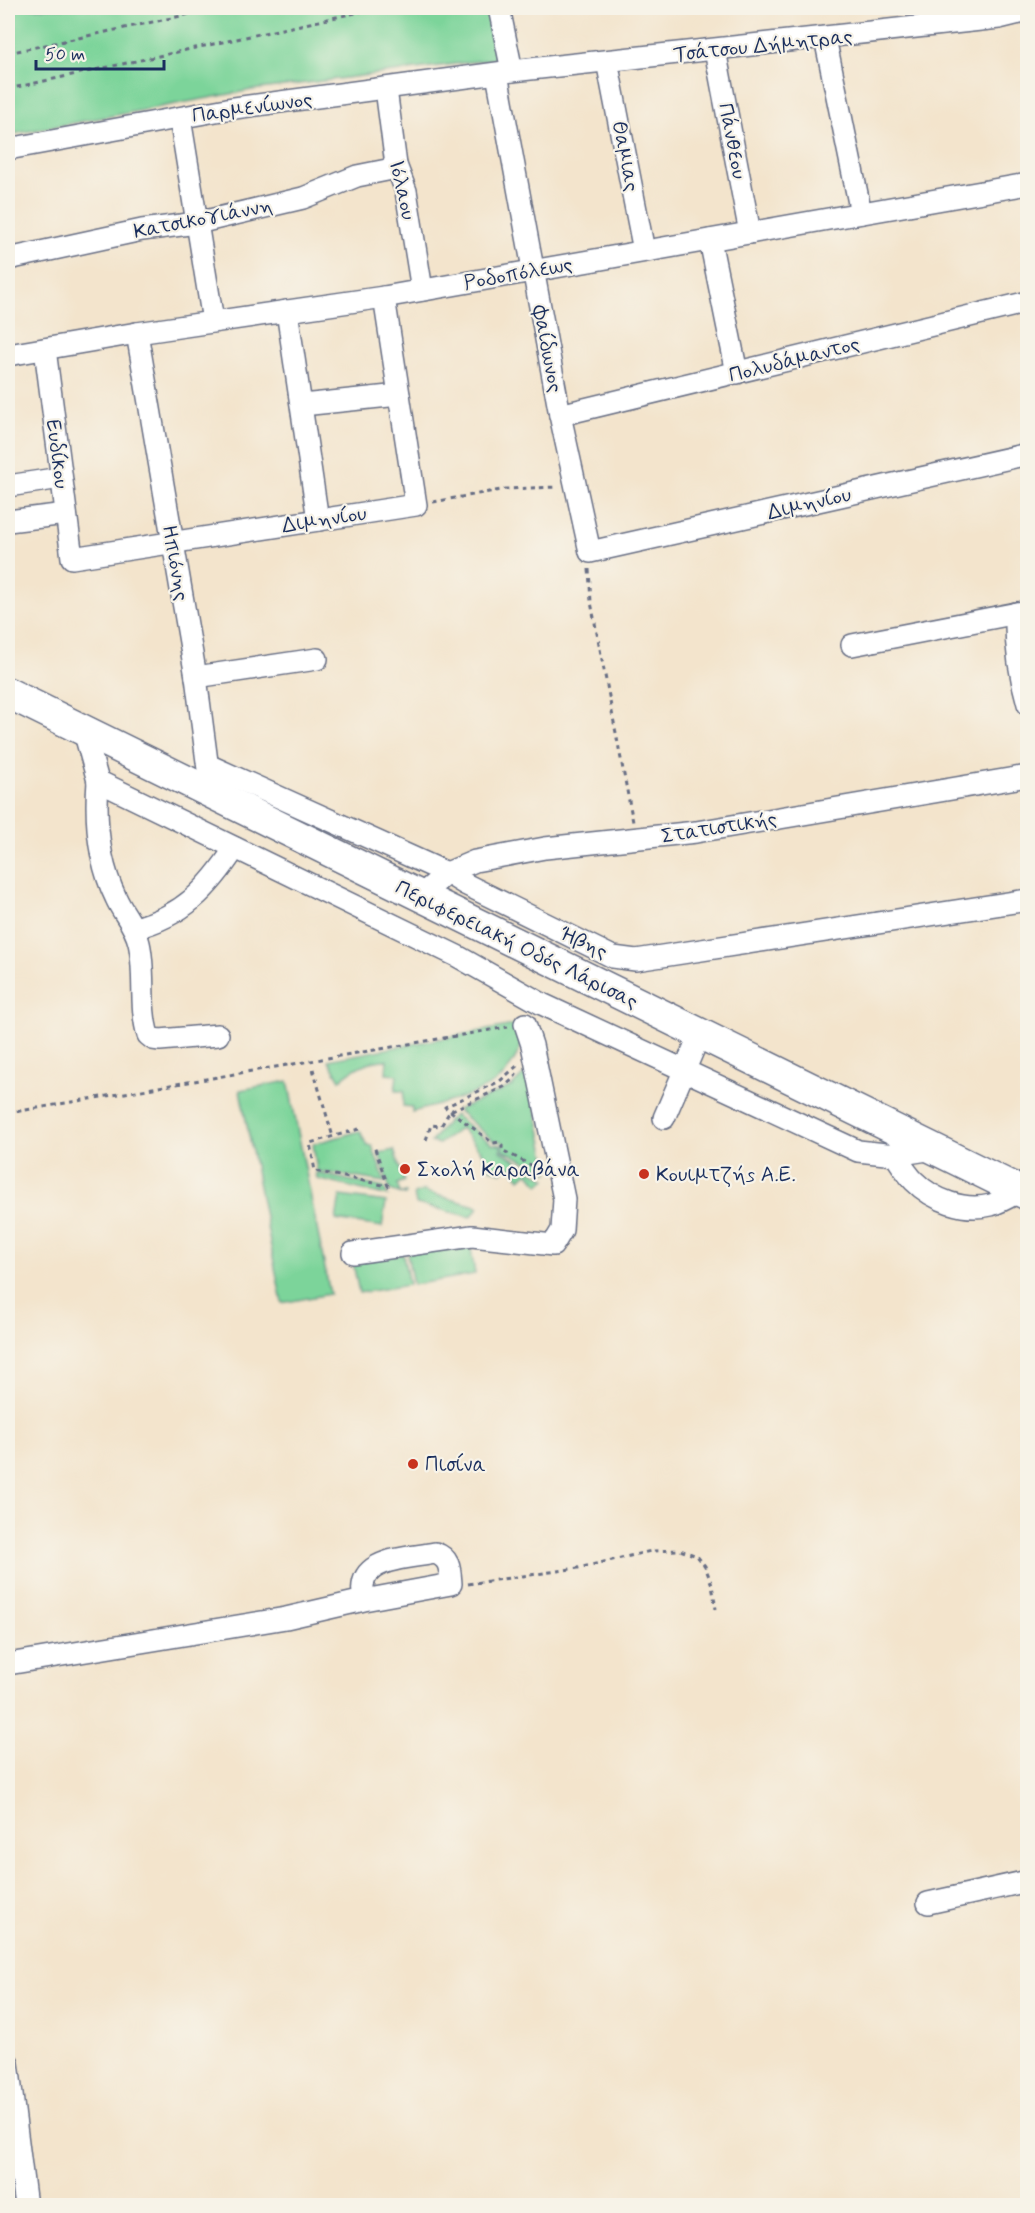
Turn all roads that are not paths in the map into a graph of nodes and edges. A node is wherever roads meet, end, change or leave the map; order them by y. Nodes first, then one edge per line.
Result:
1 (499, 8) edge
2 (1028, 11) edge
3 (825, 38) junction
4 (715, 50) junction
5 (607, 62) junction
6 (504, 72) junction
7 (386, 89) junction
8 (180, 117) junction
9 (8, 149) edge
10 (396, 165) junction
11 (1028, 184) edge
12 (861, 213) junction
13 (197, 223) junction
14 (750, 232) junction
15 (710, 240) junction
16 (644, 251) junction
17 (8, 259) edge
18 (533, 270) junction
19 (422, 290) junction
20 (384, 297) junction
21 (1028, 302) edge
22 (287, 311) junction
23 (213, 321) junction
24 (137, 333) junction
25 (45, 349) junction
26 (8, 356) edge
27 (736, 373) junction
28 (399, 395) junction
29 (302, 405) junction
30 (560, 415) junction
31 (1028, 454) edge
32 (61, 478) junction
33 (8, 486) edge
34 (66, 514) junction
35 (318, 520) junction
36 (8, 521) edge
37 (172, 543) junction
38 (590, 552) joint
39 (72, 558) joint
40 (1022, 612) edge
41 (852, 645) dead end
42 (317, 658) dead end
43 (196, 677) junction
44 (8, 693) edge
45 (1028, 704) edge
46 (84, 730) junction
47 (1028, 776) edge
48 (209, 779) junction
49 (98, 781) junction
50 (235, 848) junction
51 (447, 873) junction
52 (420, 896) junction
53 (1028, 900) edge
54 (135, 928) junction
55 (525, 1024) road end
56 (700, 1034) junction
57 (218, 1035) dead end
58 (684, 1070) junction
59 (664, 1119) dead end
60 (934, 1149) junction
61 (895, 1155) junction
62 (1024, 1193) edge
63 (353, 1253) dead end
64 (364, 1600) junction
65 (8, 1664) edge
66 (1028, 1881) edge
67 (928, 1903) dead end
68 (8, 2063) edge
69 (26, 2205) edge

1 - 6 street, Φαίδωνος
2 - 3 street, Τσάτσου Δήμητρας
3 - 4 street, Τσάτσου Δήμητρας
3 - 12 street
4 - 5 street, Τσάτσου Δήμητρας
4 - 14 street, Πάνθεου
5 - 6 street, Τσάτσου Δήμητρας
5 - 16 street, Θαμιας
6 - 7 street, Παρμενίωνος
6 - 18 street, Φαίδωνος
7 - 8 street, Παρμενίωνος
7 - 10 street, Ιόλαου
8 - 9 street, Παρμενίωνος
8 - 13 street
10 - 13 street, Κατσικογιάννη
10 - 19 street, Ιόλαου
11 - 12 street, Ροδοπόλεως
12 - 14 street, Ροδοπόλεως
13 - 17 street, Κατσικογιάννη
13 - 23 street
14 - 15 street, Ροδοπόλεως
15 - 16 street, Ροδοπόλεως
15 - 27 street
16 - 18 street, Ροδοπόλεως
18 - 19 street, Ροδοπόλεως
18 - 30 street, Φαίδωνος
19 - 20 street, Ροδοπόλεως
20 - 22 street, Ροδοπόλεως
20 - 28 street
21 - 27 street, Πολυδάμαντος
22 - 23 street, Ροδοπόλεως
22 - 29 street
23 - 24 street, Ροδοπόλεως
24 - 25 street, Ροδοπόλεως
24 - 37 street, Ηπιόνης
25 - 26 street, Ροδοπόλεως
25 - 32 street, Ευδίκου
27 - 30 street, Πολυδάμαντος
28 - 29 street
28 - 35 street, Διμηνίου
29 - 35 street
30 - 38 street, Φαίδωνος
31 - 38 street, Διμηνίου
32 - 33 street
32 - 34 street, Ευδίκου
34 - 36 street
34 - 39 street, Ευδίκου
35 - 37 street, Διμηνίου
37 - 39 street, Διμηνίου
37 - 43 street, Ηπιόνης
40 - 41 street
40 - 45 street
42 - 43 street
43 - 48 street, Ηπιόνης
44 - 46 highway, Περιφερειακή Οδός Λάρισας
46 - 48 highway, Περιφερειακή Οδός Λάρισας
46 - 49 street
47 - 51 street, Στατιστικής
48 - 51 street, Ήβης
48 - 52 highway, Περιφερειακή Οδός Λάρισας
49 - 50 street
49 - 54 street
50 - 54 street
50 - 58 street
51 - 52 street, Στατιστικής
51 - 53 street, Ήβης
52 - 56 highway, Περιφερειακή Οδός Λάρισας
54 - 57 street
55 - 63 street
56 - 58 street
56 - 60 highway, Περιφερειακή Οδός Λάρισας
58 - 59 street
58 - 61 street
60 - 61 street
60 - 62 highway, Περιφερειακή Οδός Λάρισας
61 - 62 street
64 - 64 street
64 - 65 street
66 - 67 street
68 - 69 street

